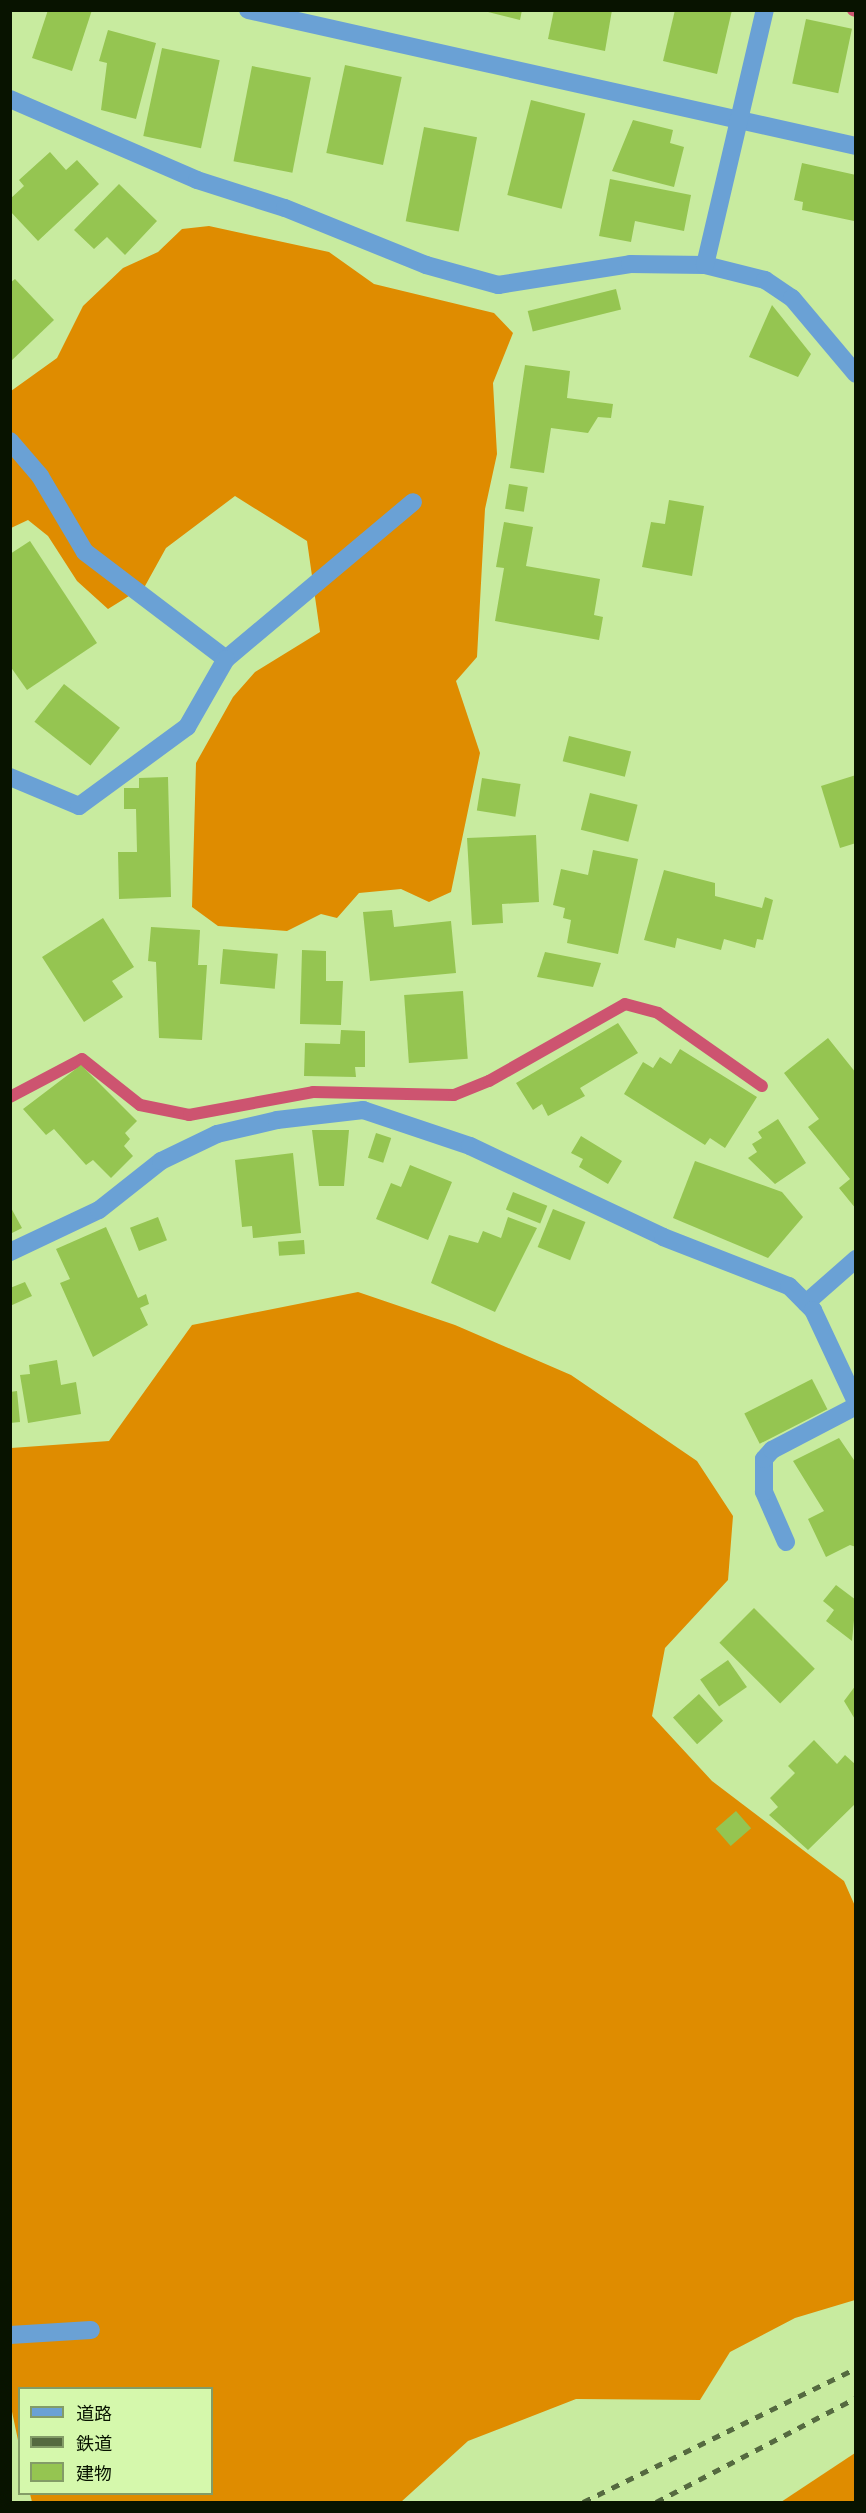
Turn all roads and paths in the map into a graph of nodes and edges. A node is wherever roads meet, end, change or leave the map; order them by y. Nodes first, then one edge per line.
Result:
1 (248, 10) edge
2 (764, 14) edge
3 (10, 99) edge
4 (740, 122) junction
5 (855, 146) edge
6 (705, 265) junction
7 (855, 374) edge
8 (10, 441) edge
9 (413, 502) dead end
10 (226, 659) junction
11 (10, 777) edge
12 (10, 1252) edge
13 (855, 1258) edge
14 (806, 1302) junction
15 (855, 1404) edge
16 (786, 1542) dead end
17 (91, 2330) dead end
18 (10, 2335) edge

1 - 4 street
2 - 4 street
3 - 6 street
4 - 5 street
4 - 6 street
6 - 7 street
8 - 10 street
9 - 10 street
10 - 11 street
12 - 14 street
13 - 14 street
14 - 15 street
15 - 16 street
17 - 18 street

